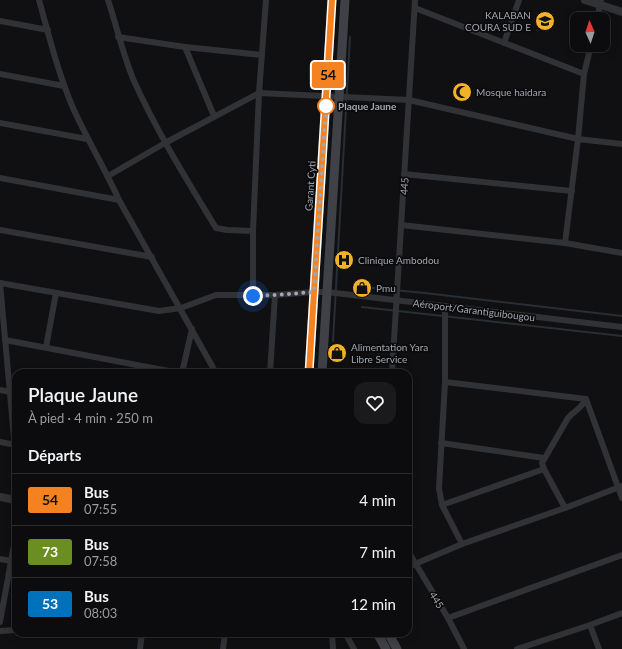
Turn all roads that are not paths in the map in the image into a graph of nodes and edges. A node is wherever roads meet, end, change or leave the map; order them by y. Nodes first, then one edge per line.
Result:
1 (39, 0) edge
2 (108, 0) edge
3 (266, 0) edge
4 (332, 0) edge
5 (345, 0) edge
6 (415, 0) edge
7 (519, 0) edge
8 (586, 0) edge
9 (601, 2) edge
10 (415, 8) junction
11 (599, 12) edge
12 (622, 12) edge
13 (0, 21) edge
14 (48, 30) junction
15 (118, 37) junction
16 (504, 43) junction
17 (185, 47) junction
18 (589, 52) edge
19 (262, 55) junction
20 (0, 74) edge
21 (584, 74) junction
22 (64, 86) junction
23 (259, 93) junction
24 (327, 96) junction
25 (339, 97) junction
26 (409, 100) junction
27 (214, 116) junction
28 (0, 123) edge
29 (87, 139) junction
30 (578, 139) junction
31 (165, 143) junction
32 (622, 144) edge
33 (404, 174) junction
34 (108, 176) junction
35 (0, 178) edge
36 (572, 191) junction
37 (120, 200) junction
38 (401, 225) junction
39 (0, 230) edge
40 (253, 231) junction
41 (565, 244) junction
42 (622, 254) edge
43 (152, 257) junction
44 (0, 283) edge
45 (314, 292) junction
46 (327, 292) junction
47 (56, 293) junction
48 (275, 295) junction
49 (253, 296) junction
50 (397, 301) junction
51 (446, 306) junction
52 (181, 308) junction
53 (622, 327) edge
54 (192, 329) junction
55 (5, 340) junction
56 (46, 347) junction
57 (160, 369) edge
58 (182, 369) edge
59 (214, 369) edge
60 (270, 369) edge
61 (309, 369) edge
62 (322, 369) edge
63 (392, 369) edge
64 (445, 382) junction
65 (12, 386) edge
66 (0, 390) edge
67 (12, 392) edge
68 (586, 399) junction
69 (0, 442) edge
70 (441, 443) junction
71 (12, 444) edge
72 (544, 458) junction
73 (544, 469) junction
74 (620, 487) edge
75 (0, 497) edge
76 (622, 498) edge
77 (12, 499) edge
78 (442, 505) junction
79 (565, 508) junction
80 (462, 544) junction
81 (622, 555) edge
82 (12, 556) edge
83 (412, 558) edge
84 (0, 559) edge
85 (11, 561) junction
86 (415, 564) junction
87 (412, 565) edge
88 (1, 613) edge
89 (622, 613) edge
90 (448, 618) junction
91 (0, 622) edge
92 (590, 625) junction
93 (0, 630) edge
94 (12, 630) edge
95 (142, 637) edge
96 (225, 637) edge
97 (332, 637) edge
98 (347, 637) edge
99 (379, 637) edge
100 (390, 637) edge
101 (532, 647) edge
102 (140, 649) edge
103 (223, 649) edge
104 (333, 649) edge
105 (354, 649) edge
106 (386, 649) edge
107 (397, 649) edge
108 (464, 649) edge
109 (517, 649) edge
110 (599, 649) edge

1 - 14 street
2 - 15 street
3 - 19 street
4 - 24 main road, Garant Cyti
5 - 25 main road
6 - 10 street, 445
7 - 16 street
8 - 9 street
9 - 11 street
9 - 12 street
10 - 16 street
10 - 26 street, 445
13 - 14 street
14 - 22 street
15 - 17 street
15 - 31 street
16 - 21 street
17 - 19 street
17 - 27 street
18 - 21 street
19 - 23 street
20 - 22 street
21 - 30 street
22 - 29 street
23 - 24 street
23 - 27 street
23 - 40 street
24 - 25 street
24 - 45 main road, Garant Cyti
25 - 26 street
25 - 46 main road
26 - 30 street
26 - 33 street, 445
27 - 31 street
28 - 29 street
29 - 34 street
30 - 32 street
30 - 36 street
31 - 34 street
31 - 40 street
33 - 36 street
33 - 38 street, 445
34 - 37 street
35 - 37 street
36 - 41 street
37 - 43 street
38 - 41 street
38 - 50 street, 445
39 - 43 street
40 - 49 street
41 - 42 street
43 - 52 street
44 - 47 street, Aéroport/Garantiguibougou
44 - 55 street
45 - 46 street, Aéroport/Garantiguibougou
45 - 48 street, Aéroport/Garantiguibougou
45 - 61 main road, Garant Cyti
46 - 50 street, Aéroport/Garantiguibougou
46 - 62 main road
47 - 52 street, Aéroport/Garantiguibougou
47 - 56 street
48 - 49 street, Aéroport/Garantiguibougou
48 - 60 street
49 - 52 street, Aéroport/Garantiguibougou
50 - 51 street, Aéroport/Garantiguibougou
50 - 63 street, 445
51 - 53 street, Aéroport/Garantiguibougou
51 - 64 street
52 - 54 street
54 - 58 street
54 - 59 street
55 - 56 street
55 - 65 street
56 - 57 street
64 - 68 street
64 - 70 street
66 - 67 street
68 - 72 street
68 - 74 street
69 - 71 street
70 - 72 street
70 - 78 street
72 - 73 street
73 - 78 street
73 - 79 street
74 - 76 street
74 - 79 street
75 - 77 street
78 - 80 street
79 - 80 street
80 - 86 street
81 - 90 street
82 - 85 street
83 - 86 street, 445
84 - 85 street
85 - 88 street
86 - 87 street
86 - 90 street, 445
88 - 91 street
89 - 92 street
90 - 108 street, 445
92 - 101 street
92 - 110 street
93 - 94 street
95 - 102 street
96 - 103 street
97 - 104 street
98 - 105 street
99 - 106 main road
100 - 107 main road
101 - 109 street

